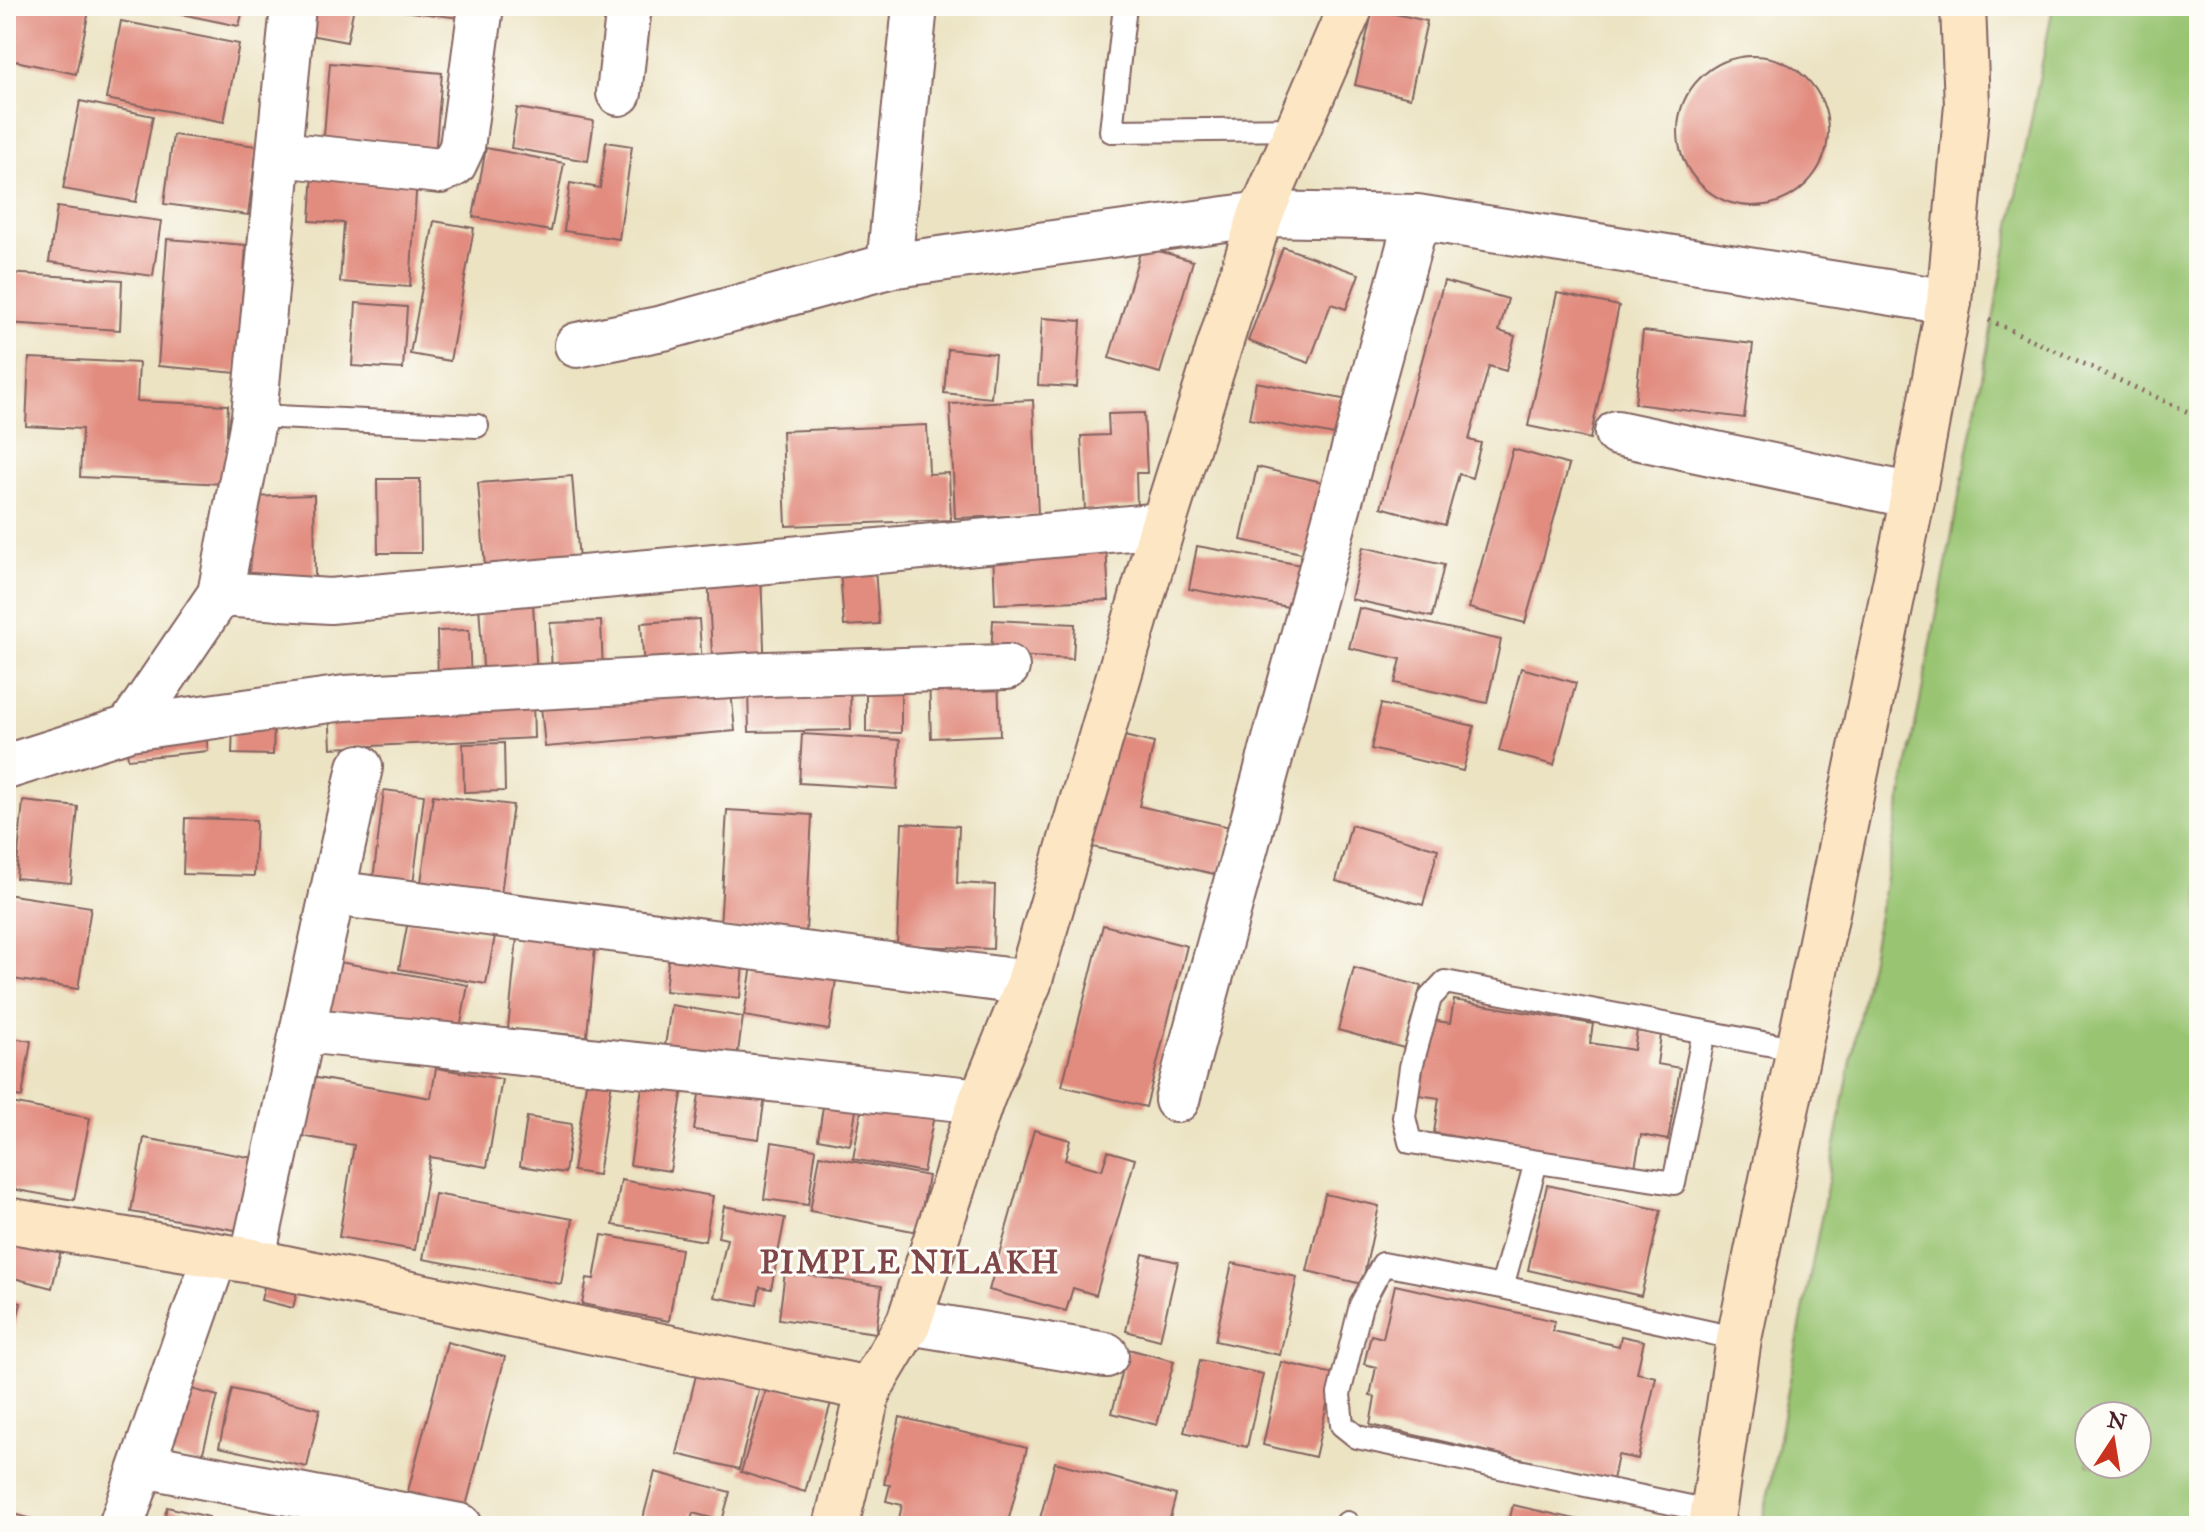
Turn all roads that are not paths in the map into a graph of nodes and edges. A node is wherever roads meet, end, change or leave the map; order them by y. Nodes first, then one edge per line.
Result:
1 (293, 6) edge
2 (481, 6) edge
3 (629, 6) edge
4 (915, 6) edge
5 (1125, 6) edge
6 (1351, 6) edge
7 (1963, 6) edge
8 (619, 93) dead end
9 (1298, 129) junction
10 (280, 154) junction
11 (1261, 214) junction
12 (1417, 217) junction
13 (889, 266) junction
14 (1949, 302) junction
15 (577, 345) dead end
16 (254, 416) junction
17 (477, 426) dead end
18 (1617, 433) dead end
19 (1913, 496) junction
20 (1163, 525) junction
21 (220, 594) junction
22 (1007, 667) dead end
23 (129, 728) junction
24 (6, 767) edge
25 (360, 767) dead end
26 (332, 893) junction
27 (1029, 983) junction
28 (303, 1030) junction
29 (1704, 1032) junction
30 (1799, 1050) junction
31 (1177, 1100) dead end
32 (981, 1101) junction
33 (1536, 1162) junction
34 (6, 1220) edge
35 (233, 1258) junction
36 (1502, 1287) junction
37 (909, 1322) junction
38 (1739, 1339) junction
39 (1106, 1355) dead end
40 (869, 1389) junction
41 (143, 1465) junction
42 (1712, 1519) edge
43 (121, 1526) edge
44 (460, 1526) edge
45 (836, 1526) edge

1 - 10 street
2 - 10 street
3 - 8 street
4 - 13 street
5 - 9 lane
6 - 9 street
7 - 14 street
9 - 11 street
10 - 16 street
11 - 12 street
11 - 13 street
11 - 20 street
12 - 14 street
12 - 31 street
13 - 15 street
14 - 19 street
16 - 17 lane
16 - 21 street
18 - 19 street
19 - 30 street
20 - 21 street
20 - 27 street
21 - 23 street
22 - 23 street
23 - 24 street
25 - 26 street
26 - 27 street
26 - 28 street
27 - 32 street
28 - 32 street
28 - 35 street
29 - 30 lane
29 - 33 lane
29 - 33 lane
30 - 38 street
32 - 37 street
33 - 36 lane
34 - 35 street
35 - 40 street
35 - 41 street
36 - 38 lane
36 - 42 lane
37 - 39 street
37 - 40 street
38 - 42 street
40 - 45 street
41 - 43 street
41 - 44 street

